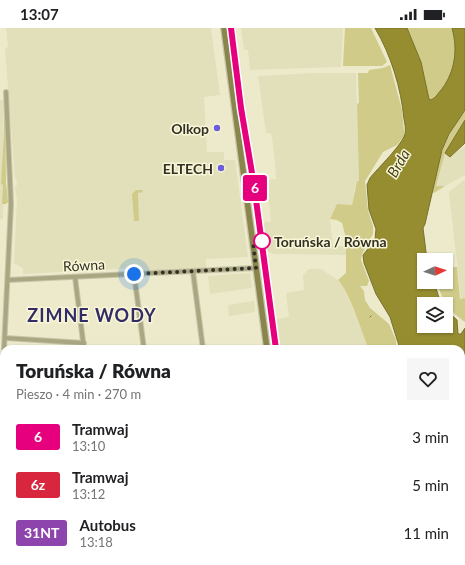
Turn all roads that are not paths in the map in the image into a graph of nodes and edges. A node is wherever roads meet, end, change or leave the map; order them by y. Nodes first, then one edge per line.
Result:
1 (224, 28) edge
2 (6, 92) dead end
3 (256, 268) junction
4 (193, 272) junction
5 (134, 274) junction
6 (75, 277) junction
7 (8, 280) junction
8 (5, 338) junction
9 (84, 343) joint
10 (4, 345) edge
11 (143, 345) edge
12 (202, 345) edge
13 (266, 345) edge

1 - 3 street
2 - 7 street
3 - 4 street, Równa
3 - 13 street
4 - 5 street, Równa
4 - 12 street
5 - 6 street, Równa
5 - 11 street
6 - 7 street, Równa
6 - 9 street
7 - 8 street
8 - 9 street
8 - 10 street

